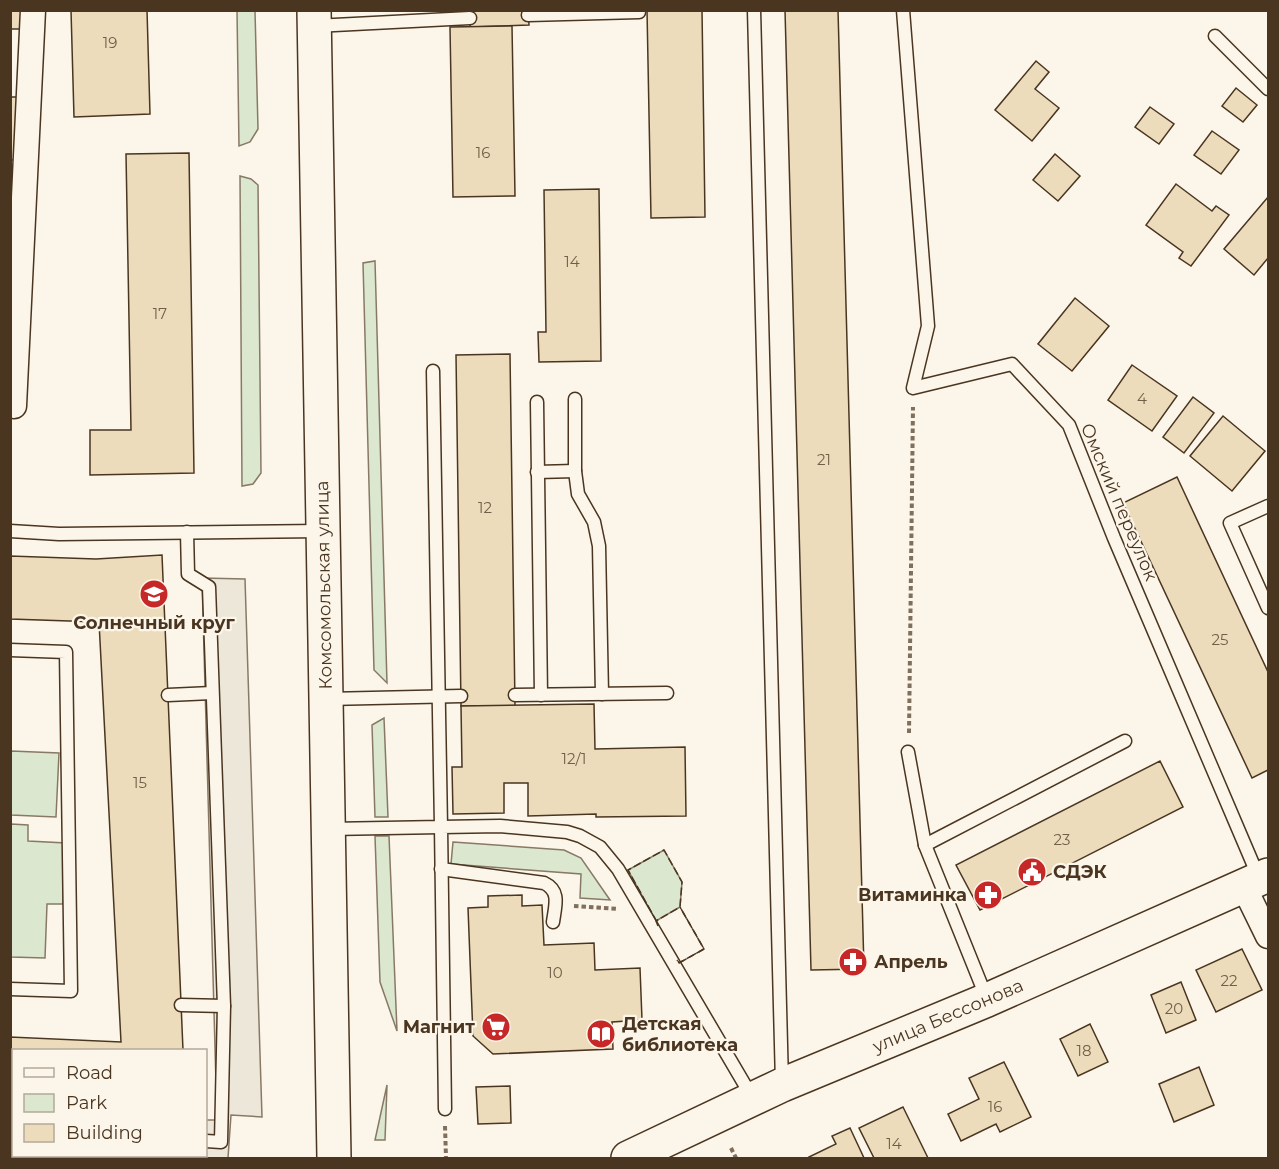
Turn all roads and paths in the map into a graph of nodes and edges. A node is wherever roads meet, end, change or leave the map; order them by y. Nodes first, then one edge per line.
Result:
1 (33, 10) edge
2 (754, 10) edge
3 (903, 10) edge
4 (639, 12) edge
5 (528, 15) dead end
6 (315, 18) edge
7 (470, 18) dead end
8 (1215, 36) dead end
9 (1269, 89) edge
10 (434, 371) dead end
11 (913, 388) junction
12 (575, 399) dead end
13 (537, 402) dead end
14 (14, 406) dead end
15 (575, 471) junction
16 (537, 472) junction
17 (1269, 506) edge
18 (10, 531) edge
19 (323, 531) junction
20 (187, 532) junction
21 (1269, 608) edge
22 (10, 650) edge
23 (213, 693) junction
24 (667, 693) dead end
25 (602, 694) junction
26 (168, 695) dead end
27 (515, 695) dead end
28 (541, 695) junction
29 (461, 696) dead end
30 (439, 697) junction
31 (326, 699) junction
32 (1125, 741) dead end
33 (908, 752) joint
34 (441, 827) junction
35 (328, 829) junction
36 (925, 845) junction
37 (441, 869) junction
38 (1257, 879) edge
39 (585, 907) dead end
40 (614, 909) dead end
41 (553, 922) dead end
42 (1269, 936) edge
43 (10, 989) edge
44 (987, 1000) junction
45 (181, 1005) dead end
46 (224, 1006) junction
47 (782, 1085) junction
48 (753, 1098) junction
49 (445, 1109) joint
50 (207, 1141) edge
51 (731, 1148) dead end
52 (334, 1158) edge
53 (446, 1158) edge
54 (628, 1158) edge
55 (736, 1158) edge

1 - 14 street
2 - 47 lane
3 - 11 lane
4 - 5 lane
6 - 7 lane
6 - 19 main road, Комсомольская улица
8 - 9 lane
10 - 30 lane
11 - 33 path
11 - 38 lane, Омский переулок
12 - 15 lane
13 - 16 lane
15 - 16 lane
15 - 25 lane
16 - 28 lane
17 - 21 lane
18 - 20 lane
19 - 20 lane
19 - 31 main road, Комсомольская улица
20 - 23 lane
22 - 43 lane
23 - 26 lane
23 - 46 lane
24 - 25 lane
25 - 28 lane
27 - 28 lane
29 - 30 lane
30 - 31 lane
30 - 34 lane
31 - 35 main road, Комсомольская улица
32 - 36 lane
33 - 36 lane
34 - 35 lane
34 - 37 lane
34 - 48 lane
35 - 52 main road, Комсомольская улица
36 - 44 lane
37 - 41 lane
37 - 49 lane
38 - 42 street
38 - 44 main road, улица Бессонова
39 - 40 path
44 - 47 main road, улица Бессонова
45 - 46 lane
46 - 50 lane
47 - 48 main road, улица Бессонова
48 - 54 main road, улица Бессонова
49 - 53 path
51 - 55 path

